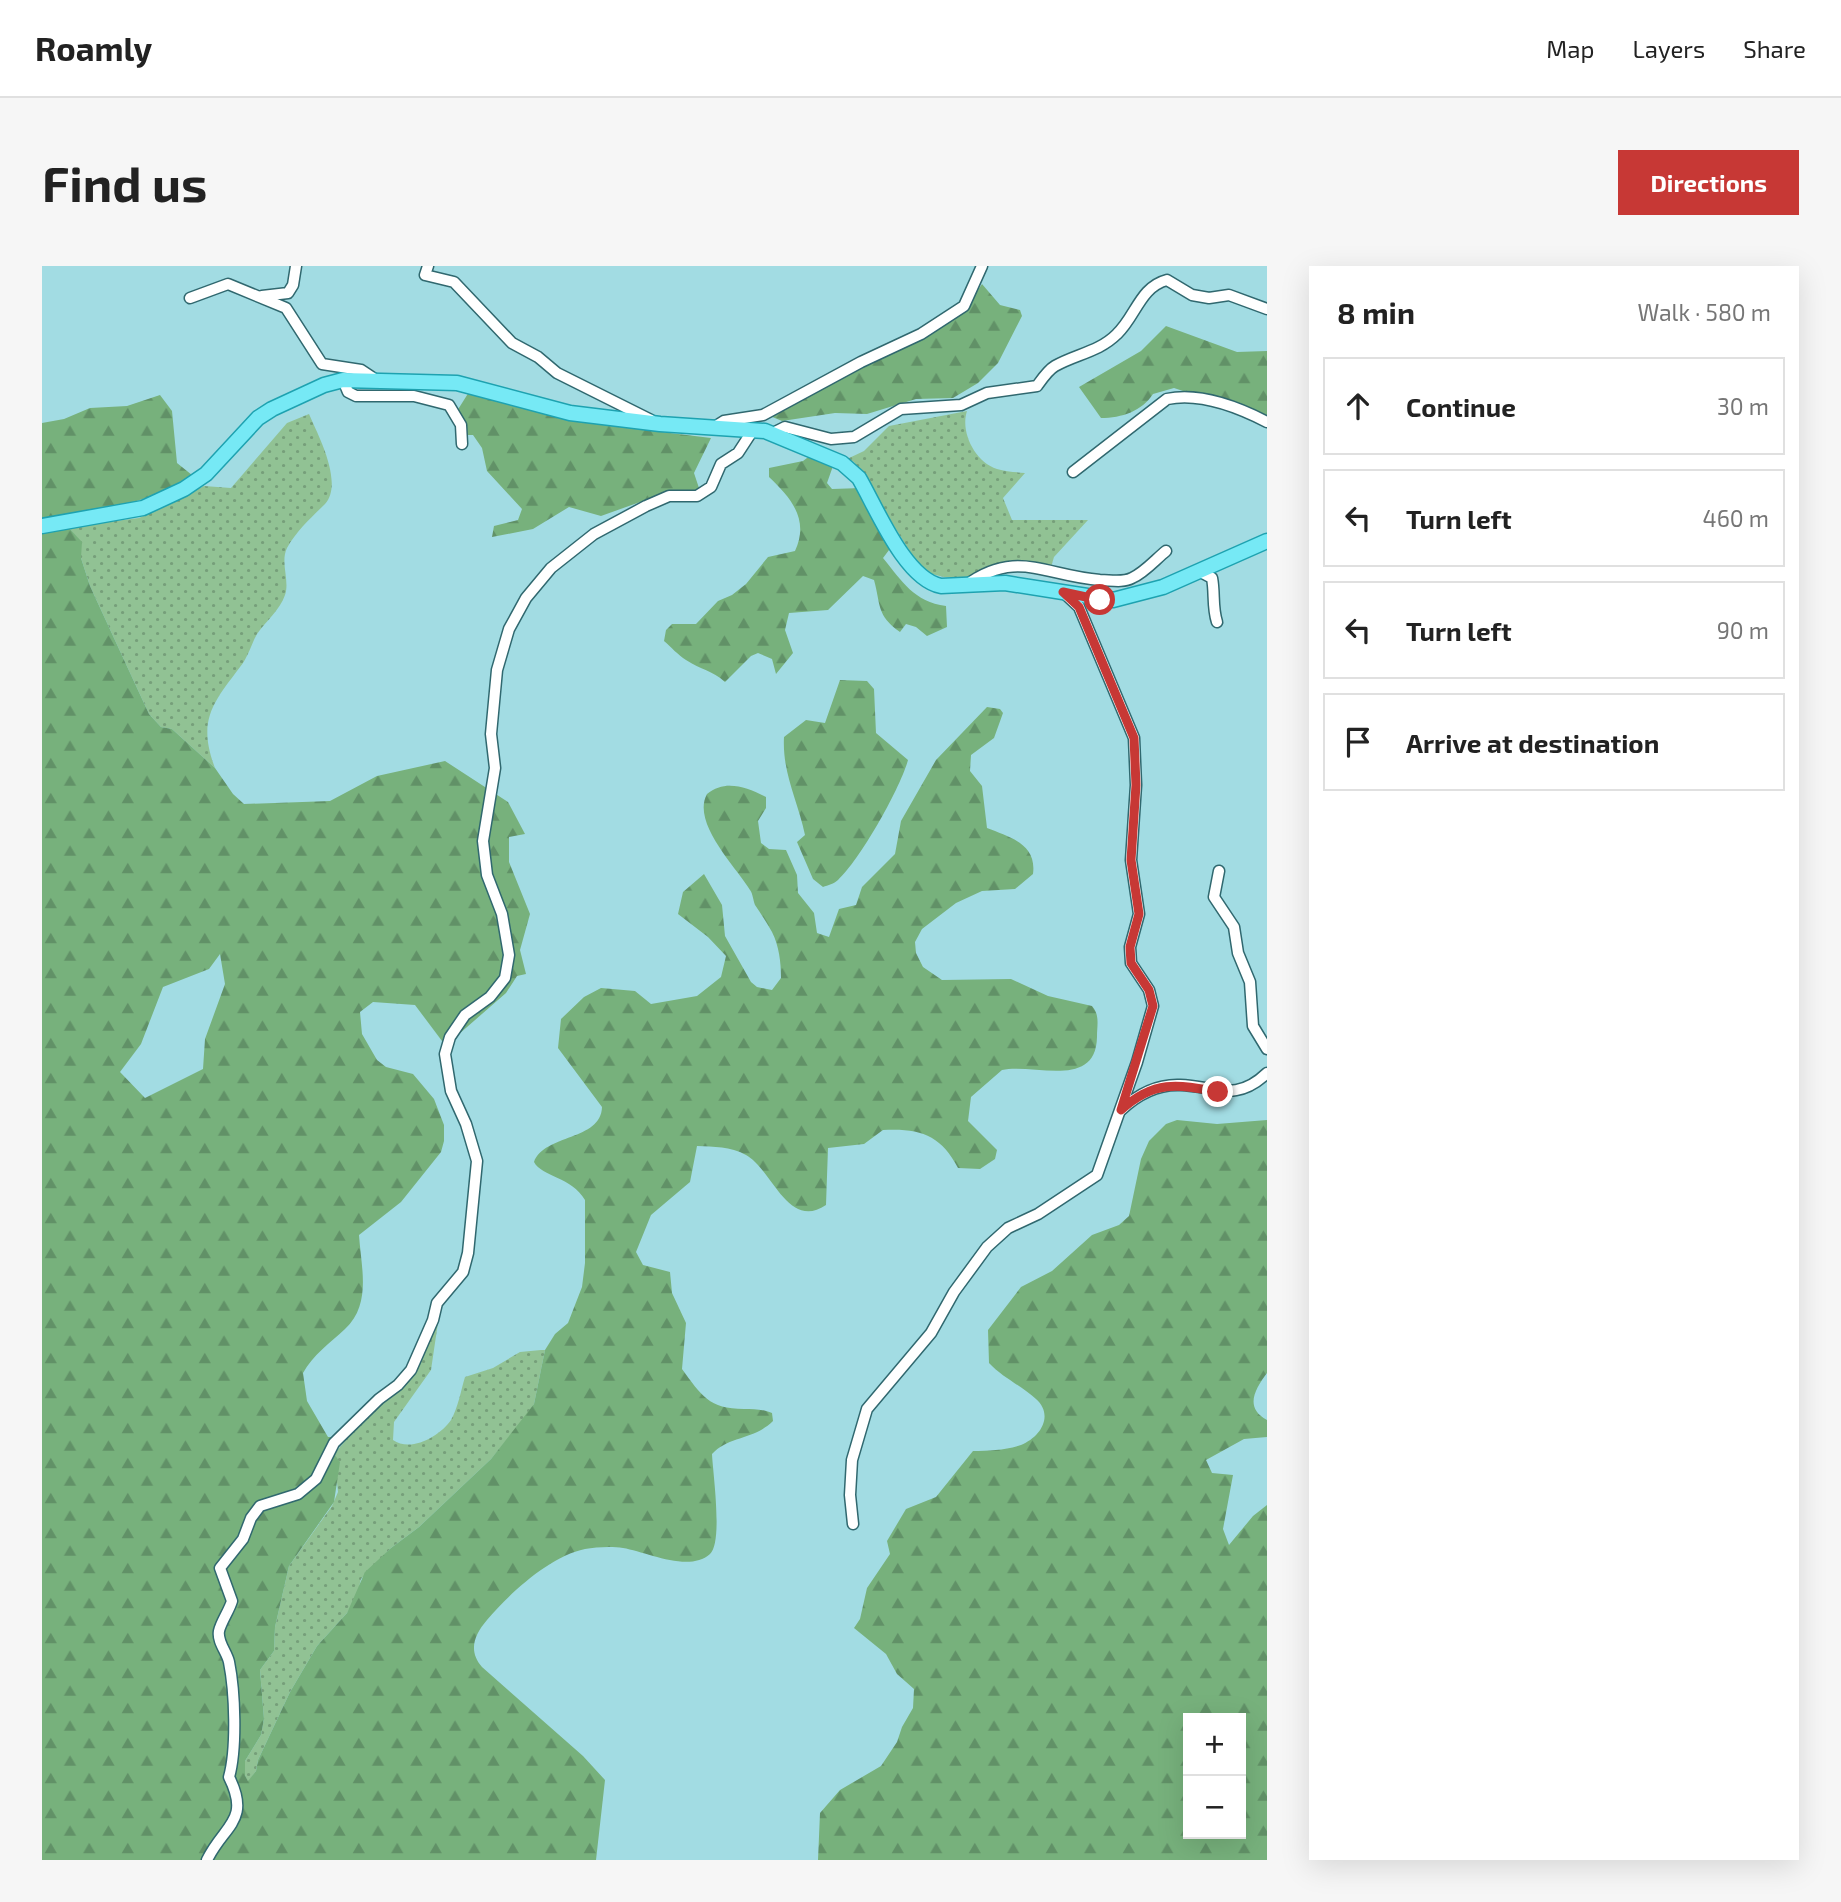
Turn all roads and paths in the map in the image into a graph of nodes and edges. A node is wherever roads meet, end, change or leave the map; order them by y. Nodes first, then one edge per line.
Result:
1 (296, 266) edge
2 (428, 266) edge
3 (982, 266) edge
4 (260, 297) junction
5 (190, 298) dead end
6 (1267, 309) edge
7 (343, 380) junction
8 (378, 382) junction
9 (1267, 422) edge
10 (660, 425) junction
11 (713, 428) junction
12 (753, 430) junction
13 (773, 433) junction
14 (462, 444) dead end
15 (1073, 472) dead end
16 (42, 526) edge
17 (1267, 541) edge
18 (1166, 551) dead end
19 (1199, 572) junction
20 (965, 586) junction
21 (1063, 592) junction
22 (1217, 622) dead end
23 (1219, 871) dead end
24 (1267, 1049) edge
25 (1267, 1073) edge
26 (1121, 1110) junction
27 (853, 1524) dead end
28 (207, 1860) edge

1 - 4 street
2 - 10 street
3 - 11 street
4 - 5 street
4 - 8 street
6 - 13 street
7 - 8 main road
7 - 14 street
7 - 16 main road
8 - 10 main road
9 - 15 street
10 - 11 main road
11 - 12 main road
12 - 13 main road
12 - 28 street
13 - 20 main road
17 - 19 main road
18 - 20 street
19 - 21 main road
19 - 22 street
20 - 21 main road
21 - 26 street
23 - 24 street
25 - 26 street
26 - 27 street

